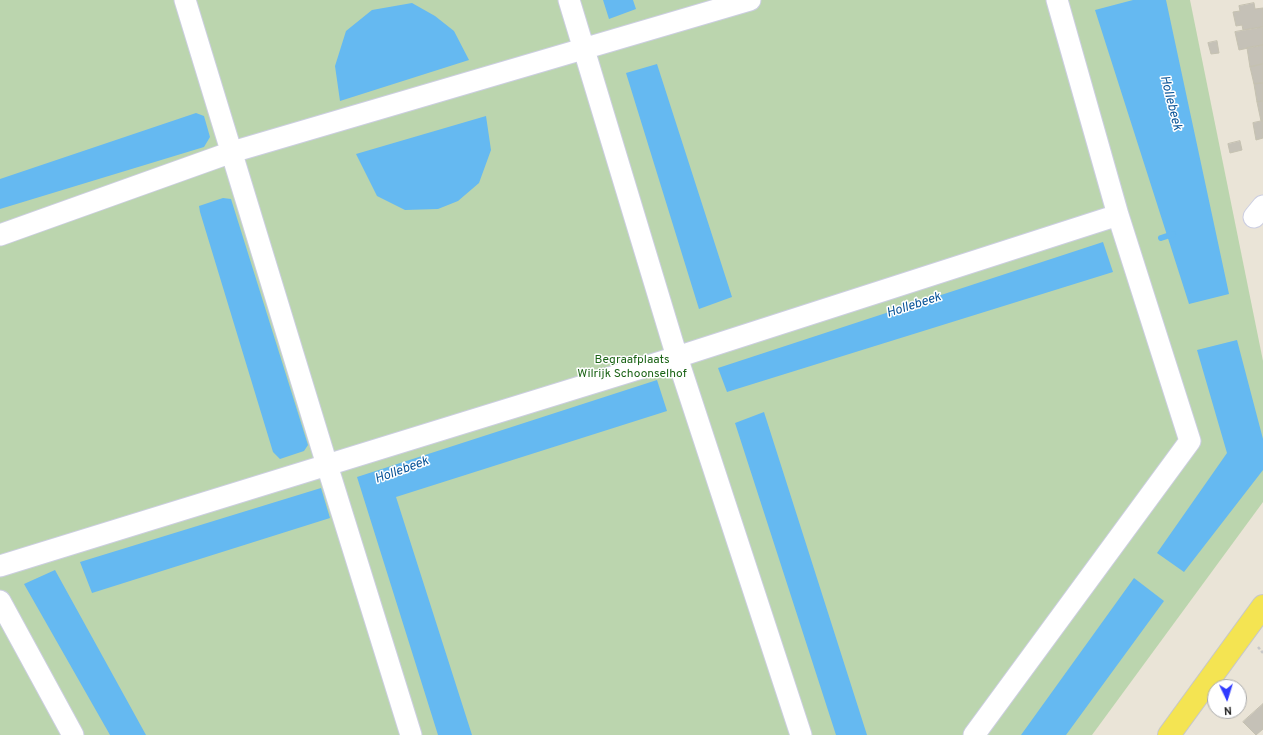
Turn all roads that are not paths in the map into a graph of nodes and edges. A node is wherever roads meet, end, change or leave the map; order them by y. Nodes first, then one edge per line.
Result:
1 (185, 0) edge
2 (569, 0) edge
3 (750, 0) edge
4 (1057, 0) edge
5 (585, 49) junction
6 (232, 152) junction
7 (1118, 215) junction
8 (0, 235) edge
9 (677, 358) junction
10 (327, 465) junction
11 (0, 566) edge
12 (0, 601) edge
13 (1263, 606) edge
14 (73, 735) edge
15 (412, 735) edge
16 (801, 735) edge
17 (974, 735) edge
18 (1169, 735) edge

1 - 6 lane
2 - 5 lane
3 - 5 lane
4 - 7 lane
5 - 6 lane
5 - 9 lane
6 - 8 lane
6 - 10 lane
7 - 9 lane
7 - 17 lane
9 - 10 lane
9 - 16 lane
10 - 11 lane
10 - 15 lane
12 - 14 lane
13 - 18 main road

